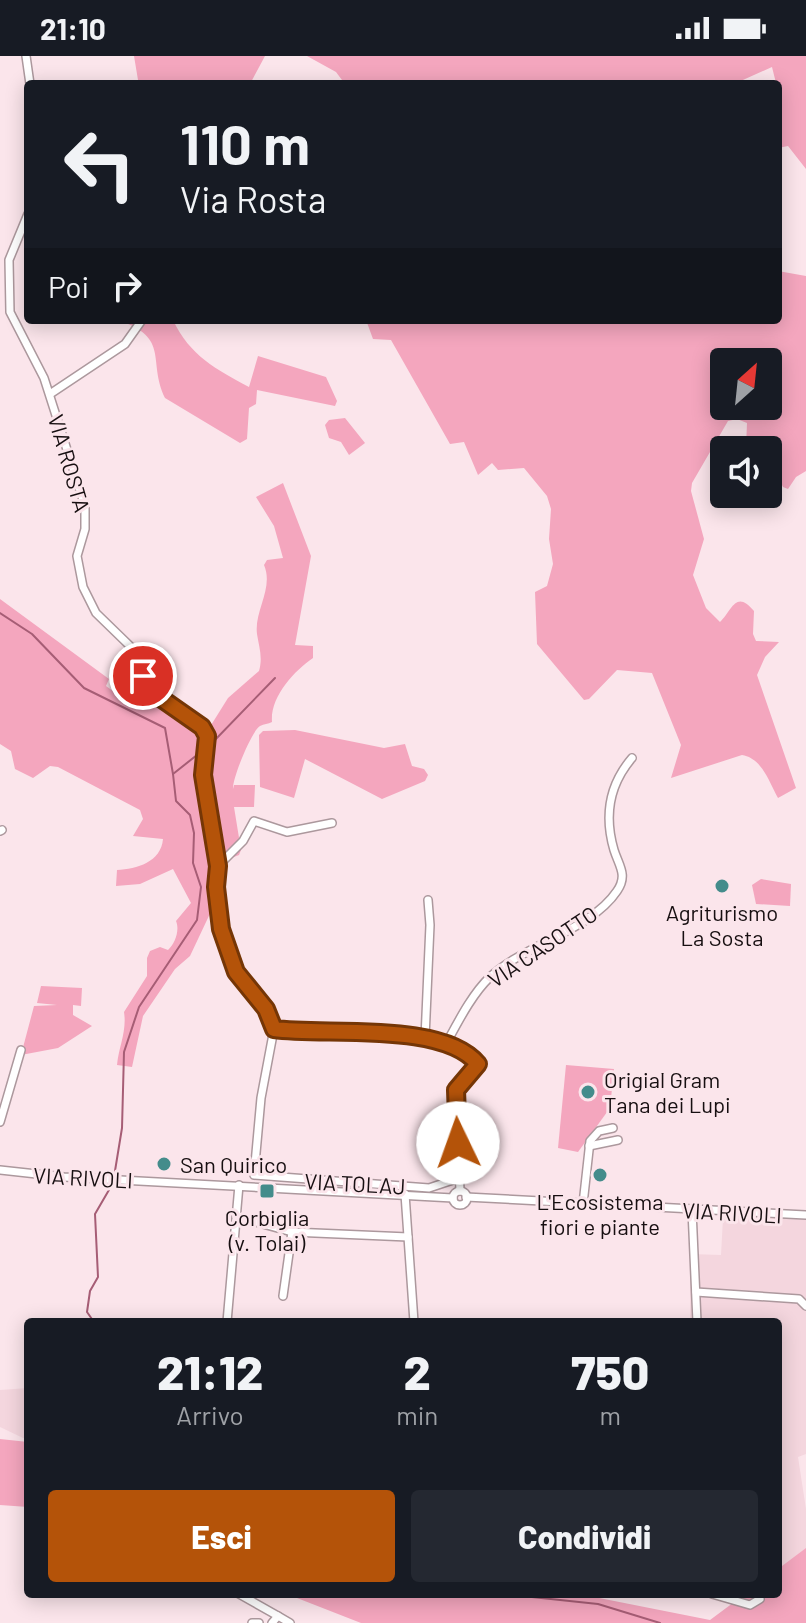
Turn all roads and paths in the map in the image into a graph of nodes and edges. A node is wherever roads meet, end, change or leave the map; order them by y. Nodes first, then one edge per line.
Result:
1 (26, 56) edge
2 (29, 80) edge
3 (24, 224) edge
4 (0, 309) edge
5 (10, 312) junction
6 (139, 324) edge
7 (50, 394) junction
8 (632, 758) dead end
9 (332, 823) dead end
10 (218, 866) junction
11 (428, 900) dead end
12 (274, 1029) junction
13 (425, 1038) junction
14 (446, 1044) junction
15 (21, 1050) dead end
16 (0, 1122) edge
17 (613, 1128) dead end
18 (618, 1140) dead end
19 (589, 1146) junction
20 (0, 1170) edge
21 (459, 1178) junction
22 (239, 1185) junction
23 (405, 1194) junction
24 (463, 1194) junction
25 (453, 1198) junction
26 (583, 1204) junction
27 (692, 1210) junction
28 (806, 1215) edge
29 (238, 1217) junction
30 (292, 1232) junction
31 (408, 1237) junction
32 (696, 1292) junction
33 (283, 1296) dead end
34 (806, 1306) edge
35 (227, 1318) edge
36 (414, 1318) edge
37 (697, 1318) edge
38 (245, 1598) edge
39 (726, 1598) edge
40 (760, 1599) dead end
41 (275, 1620) edge
42 (252, 1623) edge
43 (259, 1623) edge
44 (290, 1623) edge

1 - 2 street
3 - 5 street, VIA ROSTA
4 - 5 street
5 - 7 street, VIA ROSTA
6 - 7 street, VIA ROSTA
7 - 10 street, VIA ROSTA
8 - 14 street, VIA CASOTTO
9 - 10 street
10 - 12 street, VIA ROSTA
11 - 13 street
12 - 13 street
12 - 21 street, VIA TOLAJ
13 - 14 street
14 - 21 street
15 - 16 street
17 - 19 street
18 - 19 street
19 - 26 street
20 - 22 street, VIA RIVOLI
21 - 24 street
22 - 23 street, VIA RIVOLI
22 - 29 street
23 - 25 street, VIA RIVOLI
23 - 31 street
24 - 25 street
24 - 25 street, VIA RIVOLI
24 - 26 street, VIA RIVOLI
26 - 27 street, VIA RIVOLI
27 - 28 street, VIA RIVOLI
27 - 32 street
29 - 30 street
29 - 35 street
30 - 31 street
30 - 33 street
31 - 36 street
32 - 34 street
32 - 37 street
38 - 41 street
39 - 40 street
41 - 44 street
42 - 43 street

